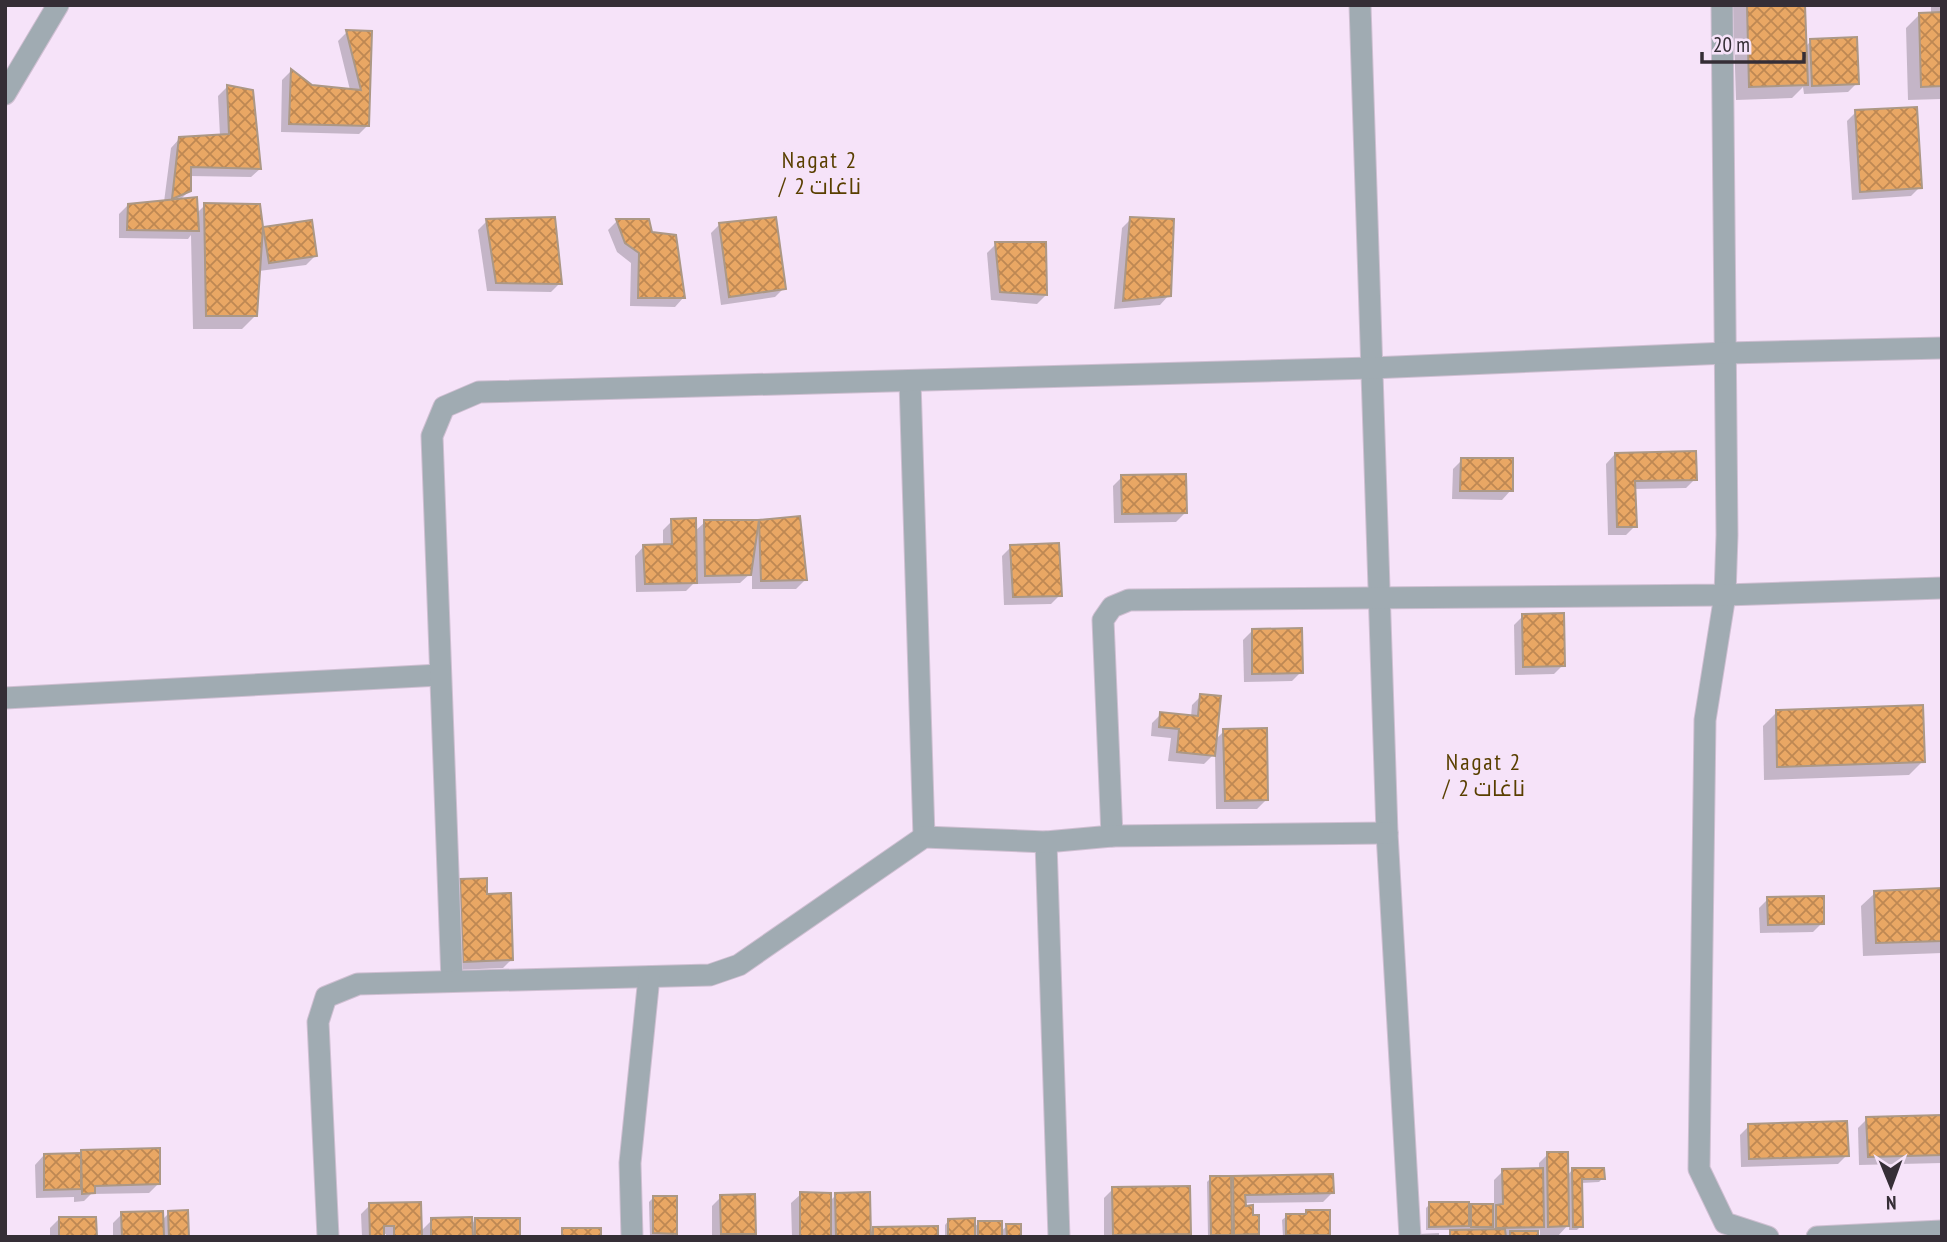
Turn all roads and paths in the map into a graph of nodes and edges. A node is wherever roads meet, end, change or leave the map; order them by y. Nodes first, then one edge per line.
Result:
1 (58, 5) edge
2 (1360, 5) edge
3 (1722, 5) edge
4 (5, 94) edge
5 (1942, 348) edge
6 (1727, 353) junction
7 (1371, 368) junction
8 (909, 382) junction
9 (1942, 588) edge
10 (1725, 595) junction
11 (1379, 598) junction
12 (440, 675) junction
13 (5, 698) edge
14 (1387, 833) junction
15 (1112, 836) junction
16 (924, 837) junction
17 (1046, 842) junction
18 (649, 977) junction
19 (452, 981) junction
20 (1942, 1231) edge
21 (328, 1237) edge
22 (632, 1237) edge
23 (1059, 1237) edge
24 (1410, 1237) edge
25 (1768, 1237) edge
26 (1817, 1237) edge

1 - 4 street
2 - 7 street
3 - 6 street
5 - 6 street
6 - 7 street
6 - 10 street
7 - 8 street
7 - 11 street
8 - 12 street
8 - 16 street
9 - 10 street
10 - 11 street
10 - 25 street
11 - 14 street
11 - 15 street
12 - 13 street
12 - 19 street
14 - 15 street
14 - 24 street
15 - 17 street
16 - 17 street
16 - 18 street
17 - 23 street
18 - 19 street
18 - 22 street
19 - 21 street
20 - 26 street

